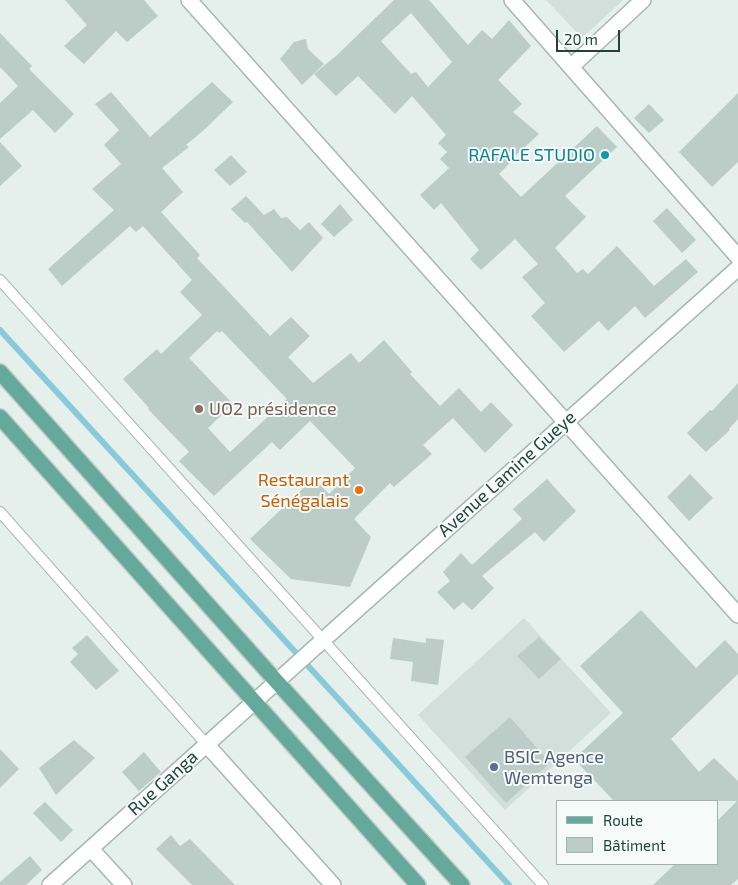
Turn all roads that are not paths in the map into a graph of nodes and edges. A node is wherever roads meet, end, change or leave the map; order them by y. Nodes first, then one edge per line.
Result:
1 (189, 0) edge
2 (512, 0) edge
3 (643, 0) edge
4 (572, 66) junction
5 (738, 257) edge
6 (738, 268) edge
7 (0, 280) edge
8 (0, 372) edge
9 (0, 417) edge
10 (565, 422) junction
11 (0, 512) edge
12 (738, 615) edge
13 (323, 640) junction
14 (277, 682) junction
15 (254, 702) junction
16 (206, 745) junction
17 (90, 849) junction
18 (50, 885) edge
19 (124, 885) edge
20 (333, 885) edge
21 (418, 885) edge
22 (462, 885) edge
23 (543, 885) edge

1 - 10 street
2 - 4 street
3 - 4 street
4 - 5 street
6 - 10 street, Avenue Lamine Gueye
7 - 13 lane
8 - 14 main road
9 - 15 main road
10 - 12 street
10 - 13 street, Avenue Lamine Gueye
11 - 16 lane
13 - 14 street, Avenue Lamine Gueye
13 - 23 lane
14 - 15 street, Rue Ganga
14 - 22 main road
15 - 16 street, Rue Ganga
15 - 21 main road
16 - 17 street, Rue Ganga
16 - 20 street
17 - 18 street, Rue Ganga
17 - 19 street

